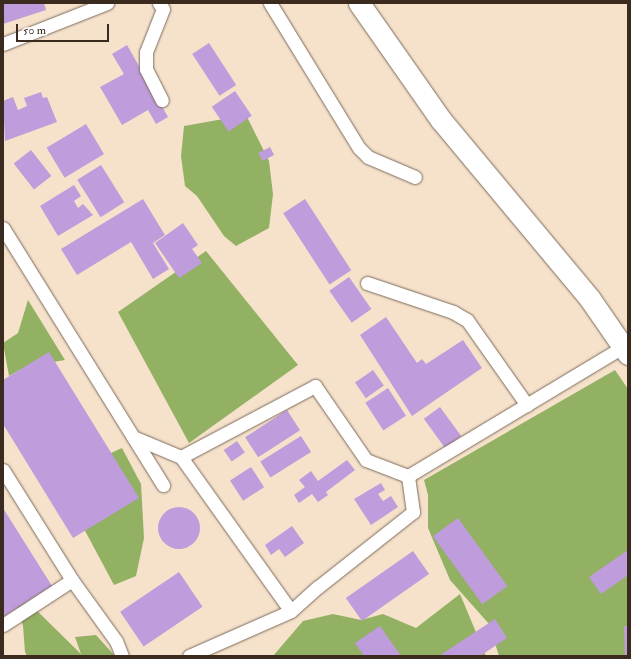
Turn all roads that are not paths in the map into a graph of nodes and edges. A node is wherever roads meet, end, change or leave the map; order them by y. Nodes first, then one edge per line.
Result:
1 (107, 3) edge
2 (159, 3) edge
3 (270, 3) edge
4 (359, 3) edge
5 (4, 43) edge
6 (162, 100) dead end
7 (415, 177) dead end
8 (3, 228) edge
9 (368, 283) dead end
10 (626, 351) edge
11 (527, 405) junction
12 (133, 437) junction
13 (181, 457) junction
14 (3, 470) edge
15 (408, 476) junction
16 (6, 484) edge
17 (163, 485) dead end
18 (72, 580) junction
19 (291, 611) junction
20 (3, 625) edge
21 (122, 656) edge
22 (189, 656) edge

1 - 5 street
2 - 6 street
3 - 7 street
4 - 10 main road
8 - 12 street
9 - 11 street
10 - 11 street
11 - 15 street
12 - 13 street
12 - 17 street
13 - 15 street
13 - 19 street
14 - 16 street
15 - 19 street
16 - 18 street
18 - 20 street
18 - 21 street
19 - 22 street

